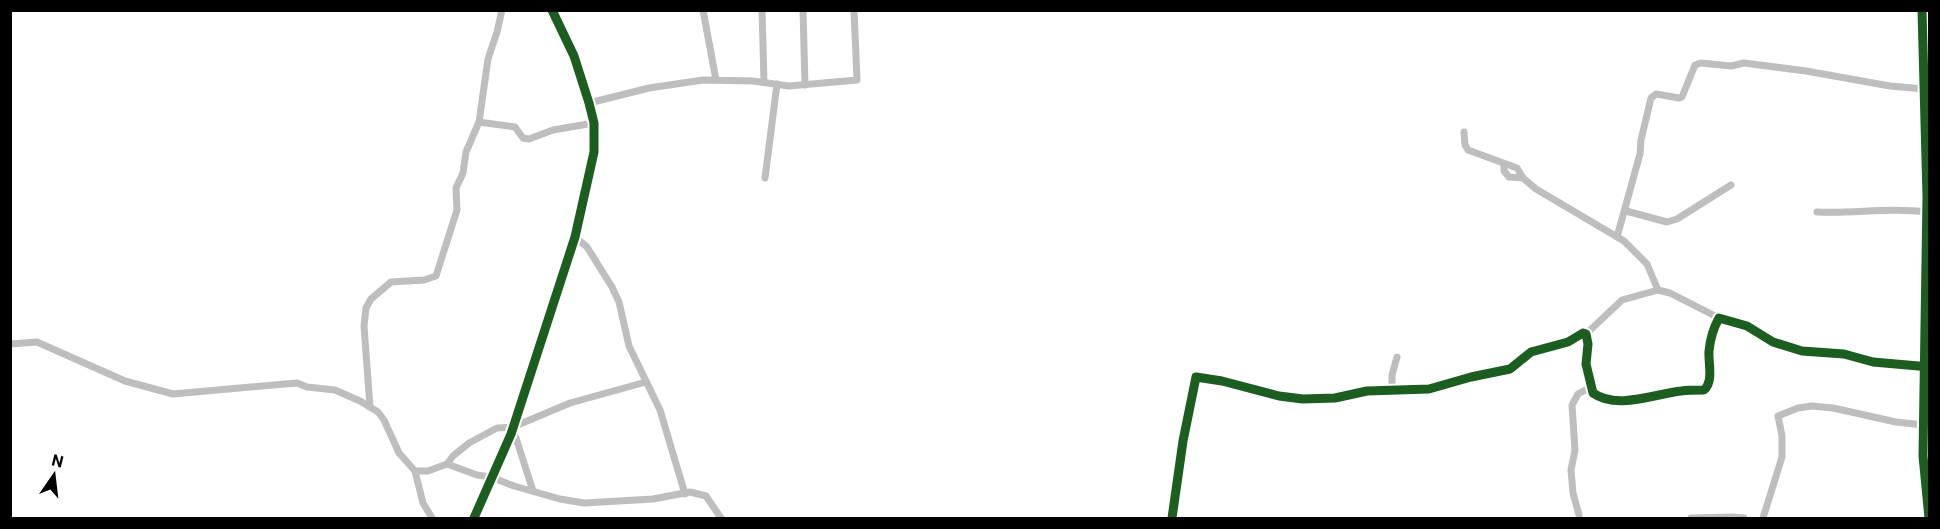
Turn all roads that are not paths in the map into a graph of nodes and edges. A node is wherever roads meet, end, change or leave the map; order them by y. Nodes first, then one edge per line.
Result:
1 (502, 10) edge
2 (552, 10) edge
3 (703, 10) edge
4 (762, 10) edge
5 (803, 10) edge
6 (854, 10) edge
7 (1922, 10) edge
8 (1926, 33) edge
9 (716, 81) junction
10 (764, 82) junction
11 (777, 84) junction
12 (805, 85) junction
13 (1924, 89) junction
14 (589, 103) junction
15 (479, 122) junction
16 (594, 123) junction
17 (1464, 132) dead end
18 (1928, 161) edge
19 (765, 178) dead end
20 (1731, 185) dead end
21 (1626, 211) junction
22 (1817, 212) dead end
23 (1926, 212) junction
24 (575, 237) junction
25 (1617, 237) junction
26 (1658, 290) junction
27 (1719, 318) junction
28 (1586, 334) junction
29 (10, 344) edge
30 (1397, 357) dead end
31 (1927, 367) edge
32 (646, 382) junction
33 (1591, 387) junction
34 (1392, 391) junction
35 (370, 407) junction
36 (1923, 425) junction
37 (512, 430) junction
38 (447, 464) junction
39 (415, 471) junction
40 (491, 477) junction
41 (533, 491) junction
42 (685, 494) junction
43 (1579, 515) dead end
44 (432, 519) edge
45 (474, 519) edge
46 (721, 519) edge
47 (1172, 519) edge
48 (1691, 519) edge
49 (1744, 519) edge
50 (1763, 519) edge
51 (1929, 519) edge

1 - 15 street
2 - 14 street
3 - 9 street
4 - 10 street
5 - 12 street
6 - 12 street
7 - 8 street
8 - 13 street
9 - 10 street
9 - 14 street
10 - 11 street
11 - 12 street
11 - 19 street
13 - 18 street
13 - 21 street
14 - 16 street
15 - 16 street
15 - 35 street
16 - 24 street
17 - 25 street
18 - 23 street
20 - 21 street
21 - 25 street
22 - 23 street
23 - 31 street
24 - 32 street
24 - 37 street
25 - 26 street
26 - 27 street
26 - 28 street
27 - 31 street
27 - 33 street
28 - 33 street
28 - 34 street
29 - 35 street
30 - 34 street
31 - 36 street
32 - 37 street
32 - 42 street
33 - 43 street
34 - 47 street
35 - 39 street
36 - 50 street
36 - 51 street
37 - 38 street
37 - 40 street
37 - 41 street
38 - 39 street
38 - 40 street
39 - 44 street
40 - 41 street
40 - 45 street
41 - 42 street
42 - 46 street
48 - 49 street

